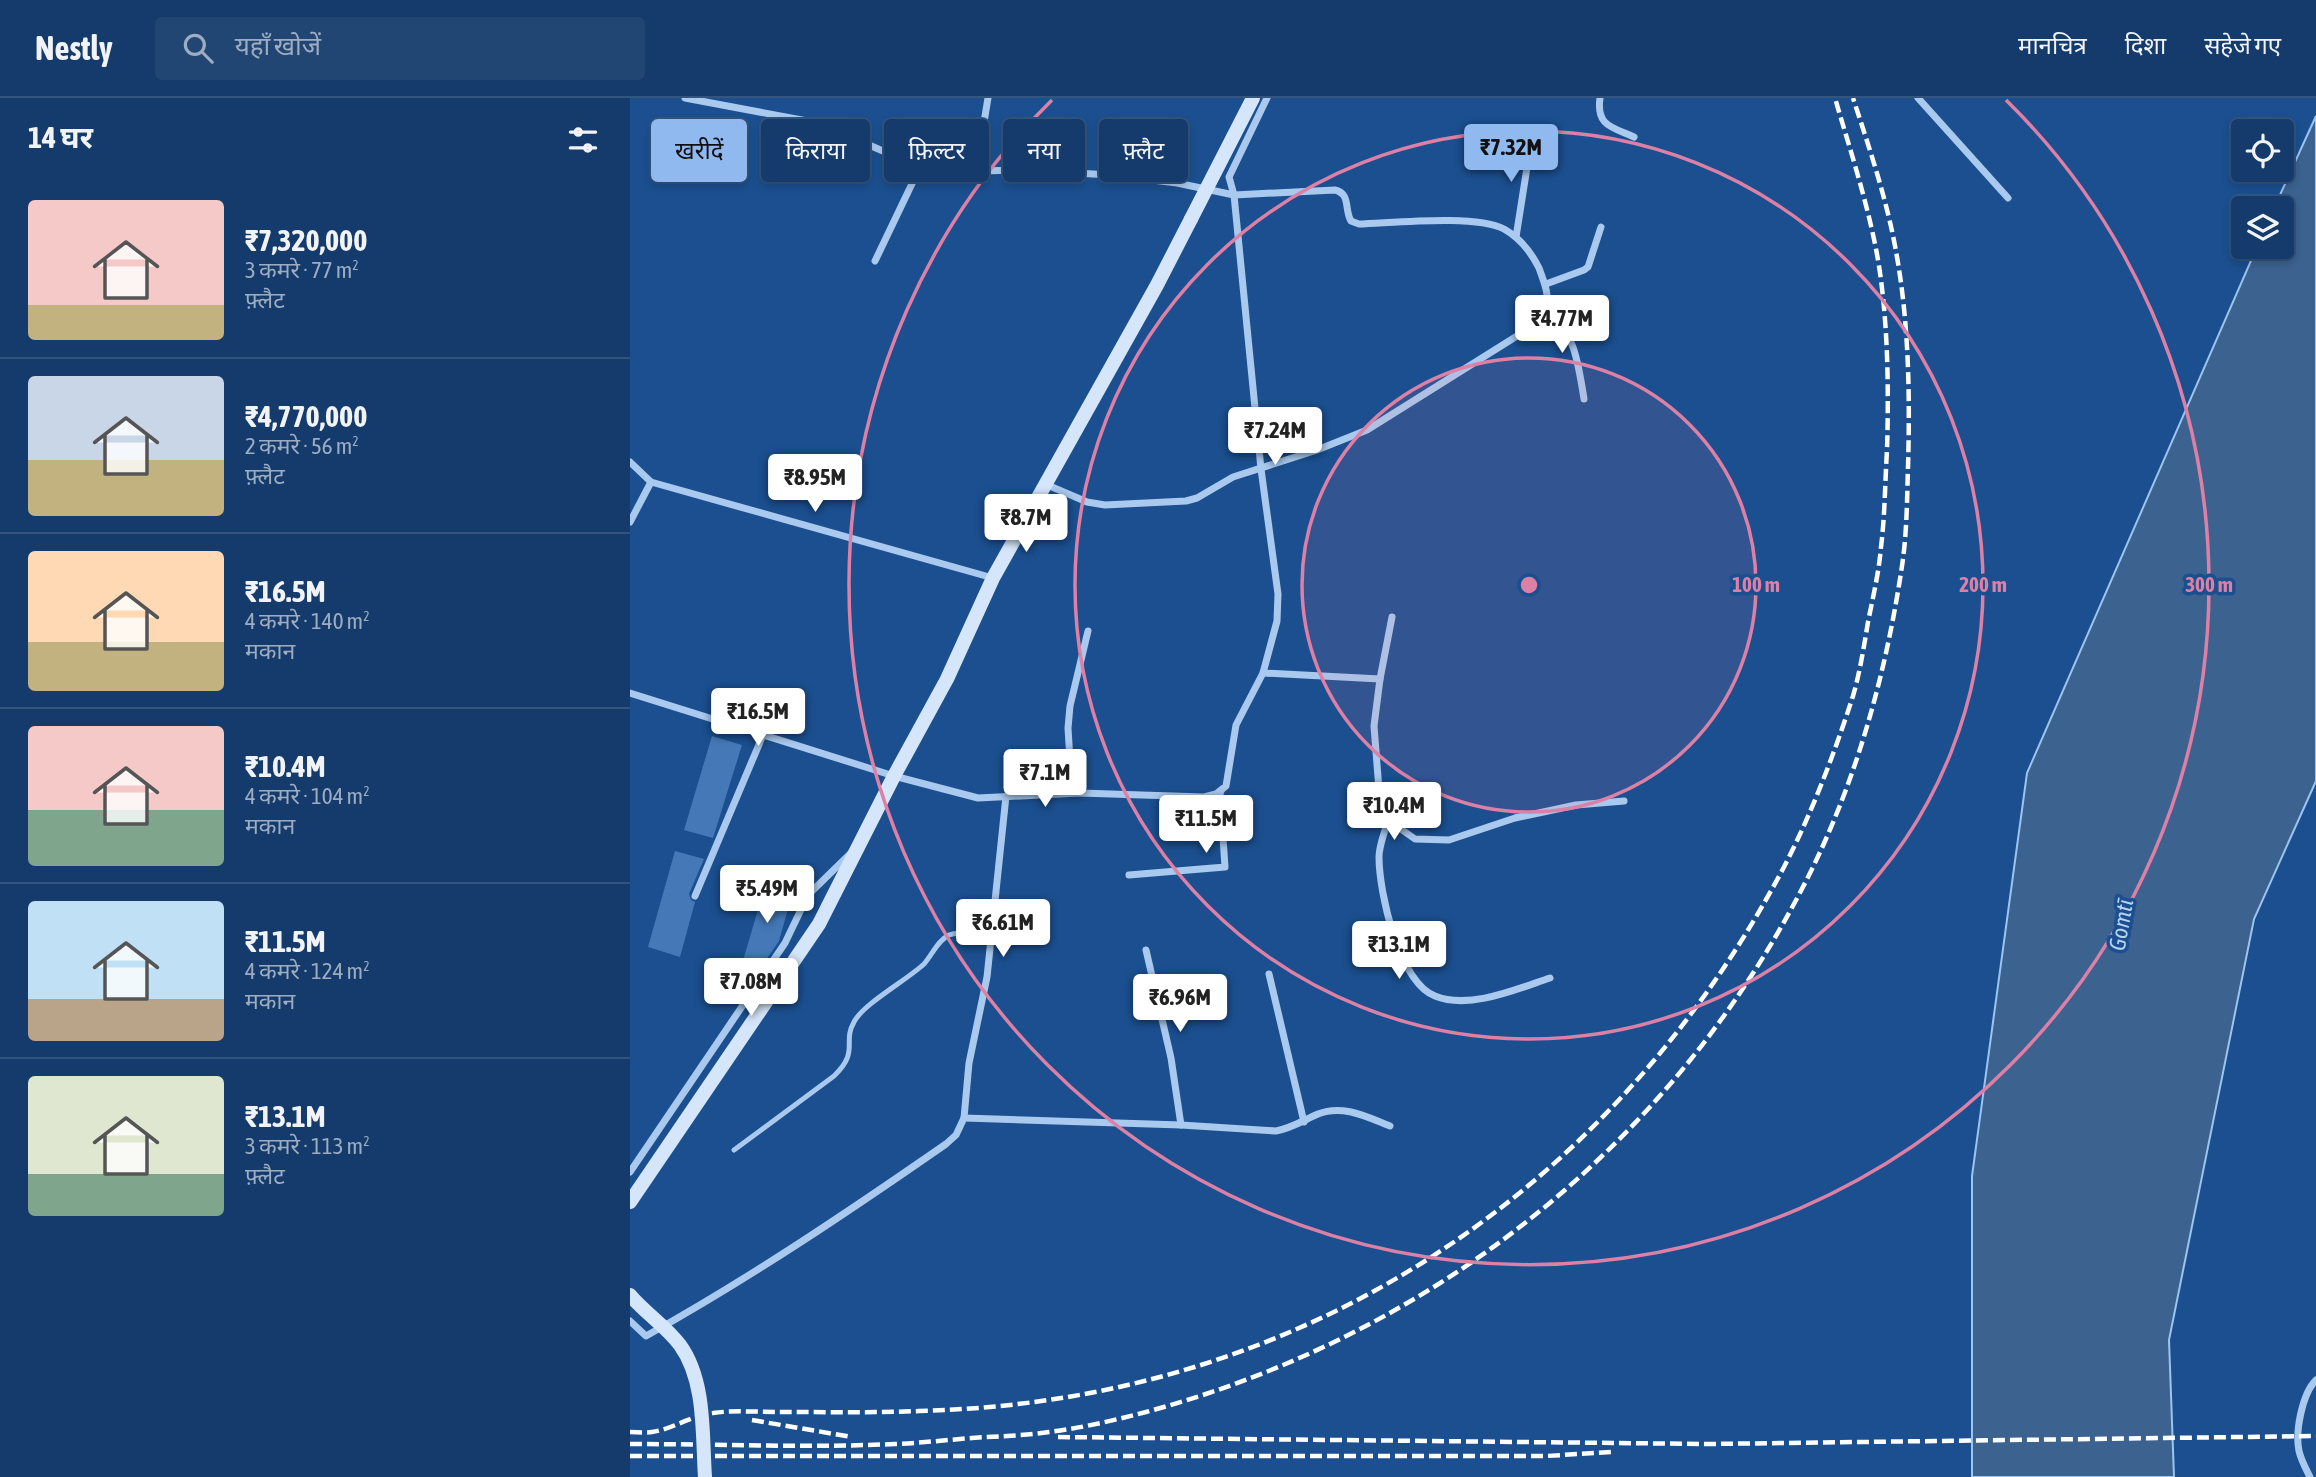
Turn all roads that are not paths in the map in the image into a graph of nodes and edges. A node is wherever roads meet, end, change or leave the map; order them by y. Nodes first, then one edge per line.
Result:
1 (685, 98) edge
2 (988, 98) edge
3 (1253, 98) edge
4 (1267, 98) edge
5 (1600, 98) edge
6 (1918, 98) edge
7 (985, 119) edge
8 (1532, 135) dead end
9 (1634, 137) dead end
10 (884, 151) edge
11 (989, 171) edge
12 (913, 182) edge
13 (1234, 195) junction
14 (2008, 198) dead end
15 (1601, 227) dead end
16 (1516, 237) junction
17 (875, 261) dead end
18 (1546, 284) junction
19 (1548, 305) junction
20 (1584, 399) dead end
21 (630, 462) edge
22 (1261, 469) junction
23 (651, 482) junction
24 (1045, 484) junction
25 (630, 522) edge
26 (993, 578) junction
27 (1392, 617) dead end
28 (1088, 631) dead end
29 (1264, 673) junction
30 (1380, 678) junction
31 (630, 693) edge
32 (763, 735) junction
33 (894, 776) junction
34 (1222, 791) junction
35 (1072, 793) junction
36 (1006, 796) junction
37 (1624, 801) dead end
38 (1388, 820) junction
39 (858, 849) junction
40 (1129, 875) dead end
41 (695, 896) dead end
42 (991, 940) junction
43 (1146, 950) dead end
44 (1269, 974) dead end
45 (1550, 978) dead end
46 (964, 1118) junction
47 (1304, 1122) junction
48 (1181, 1125) junction
49 (1390, 1126) dead end
50 (734, 1150) dead end
51 (630, 1172) edge
52 (630, 1202) edge
53 (630, 1295) edge
54 (630, 1321) edge
55 (2316, 1380) edge
56 (705, 1477) edge
57 (2310, 1477) edge

1 - 10 street
2 - 7 street
3 - 24 street, bridge
4 - 13 street
5 - 9 street
6 - 14 street
8 - 16 street
11 - 13 street
12 - 17 street
13 - 16 street
13 - 22 street
15 - 18 street
16 - 18 street
18 - 19 street
19 - 20 street
19 - 22 street
21 - 23 street
22 - 24 street
22 - 29 street
23 - 25 street
23 - 26 street
24 - 26 street
26 - 33 street
27 - 30 street
28 - 35 street
29 - 30 street
29 - 34 street
30 - 38 street
31 - 32 street
32 - 33 street
32 - 41 street
33 - 36 street
33 - 39 street
34 - 35 street
34 - 40 street
35 - 36 street
36 - 42 street
37 - 38 street
38 - 45 street
39 - 51 street
39 - 52 street
42 - 46 street
42 - 50 lane
43 - 48 street
44 - 47 street
46 - 48 street
46 - 54 street
47 - 48 street
47 - 49 street
53 - 56 street, bridge
55 - 57 street

